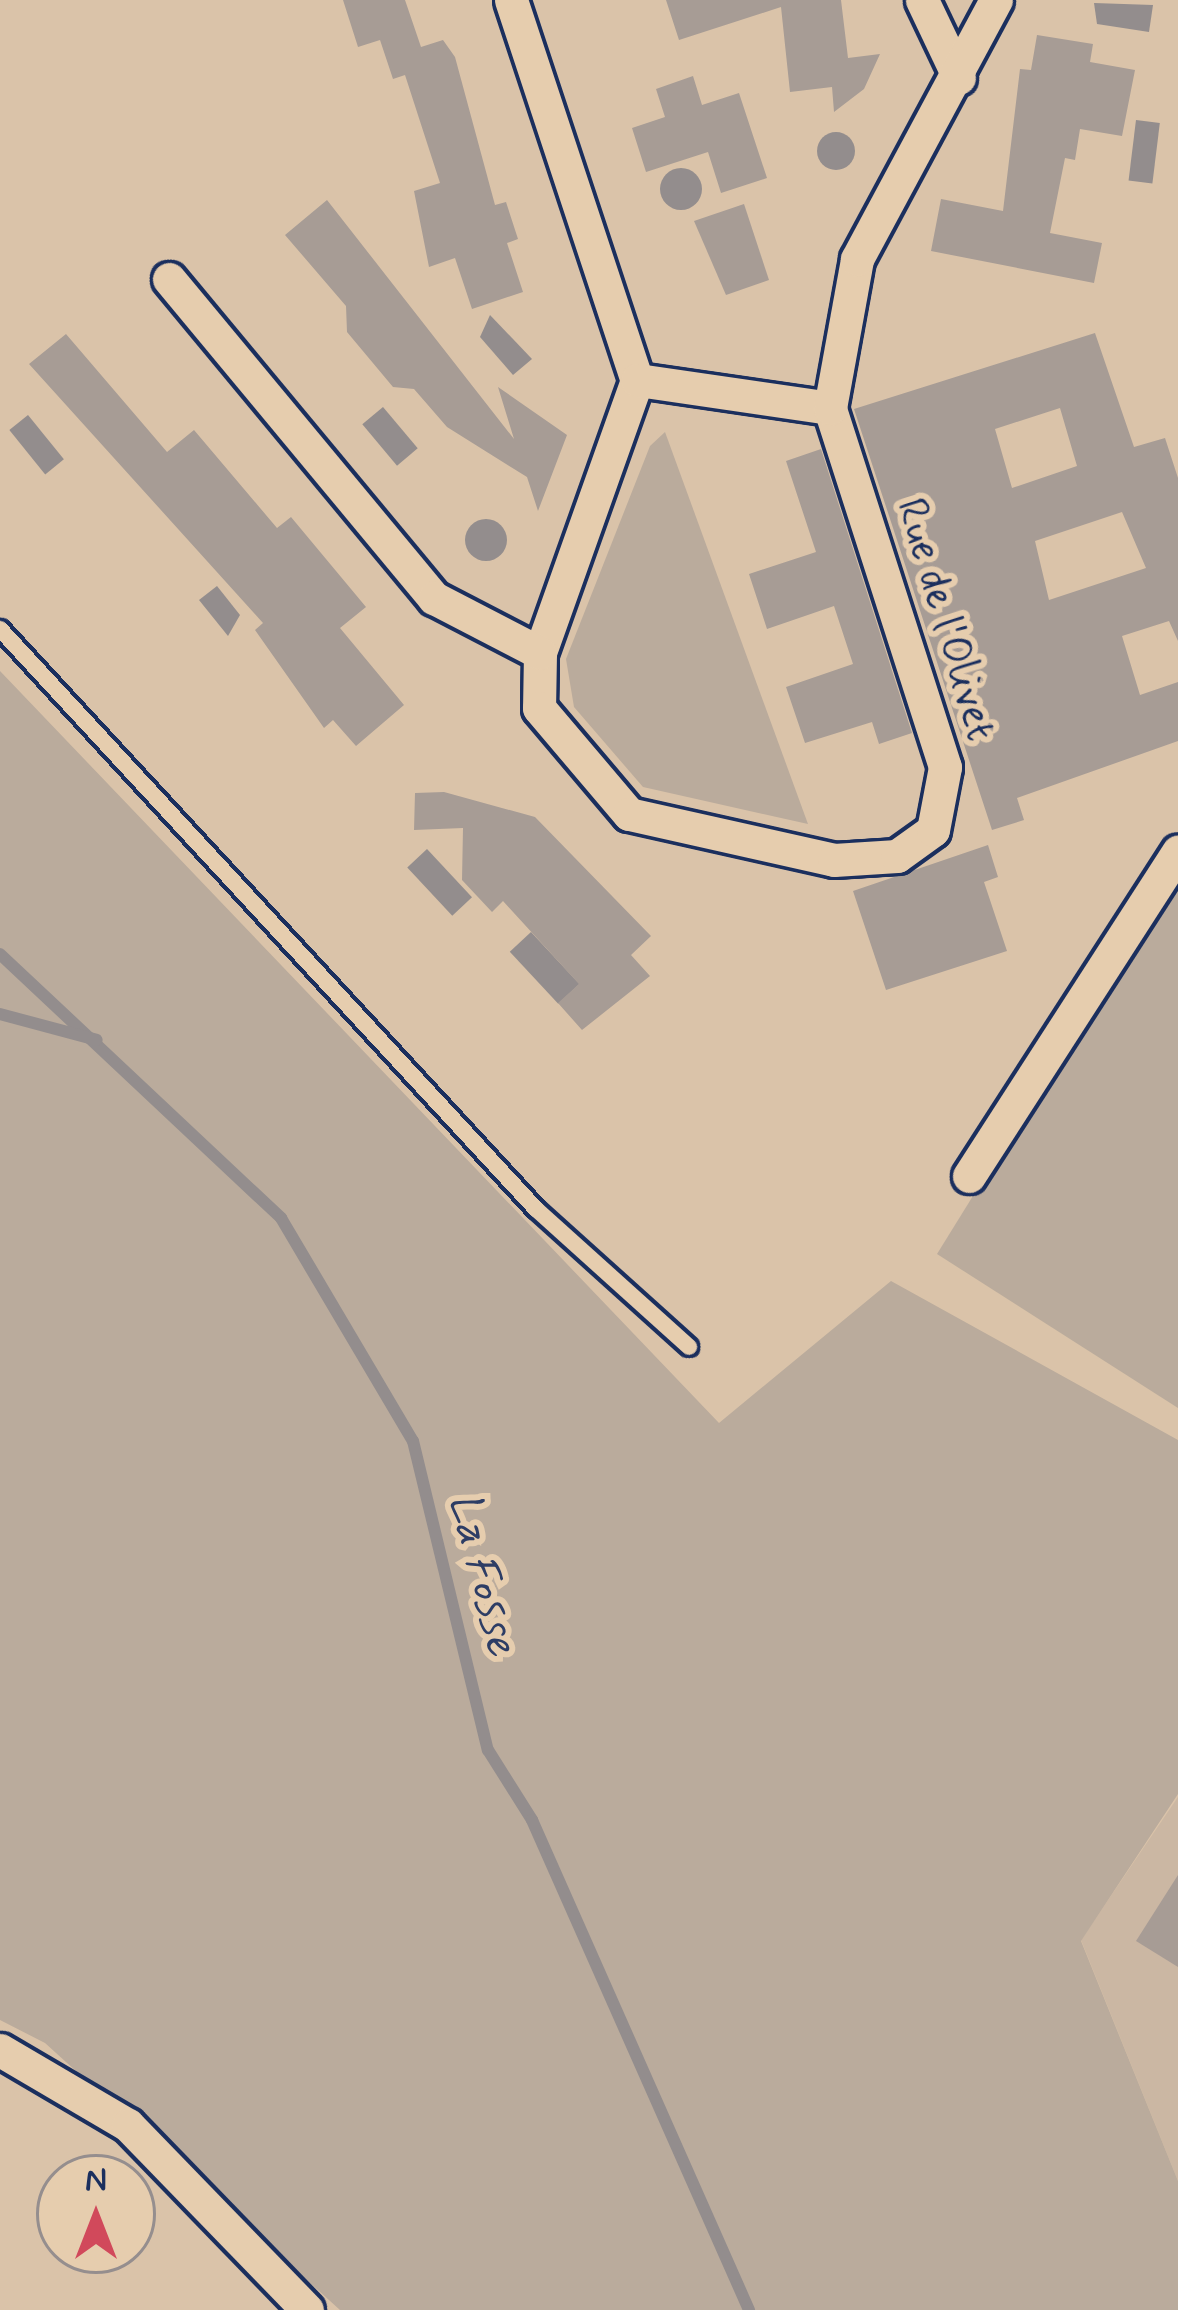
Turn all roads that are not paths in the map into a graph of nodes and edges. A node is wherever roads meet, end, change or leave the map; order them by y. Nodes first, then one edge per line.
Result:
1 (511, 0) edge
2 (922, 0) edge
3 (996, 0) edge
4 (959, 79) junction
5 (169, 280) dead end
6 (637, 380) junction
7 (830, 408) junction
8 (0, 629) edge
9 (540, 653) junction
10 (1178, 852) edge
11 (969, 1176) dead end
12 (689, 1347) dead end
13 (0, 2050) edge
14 (307, 2310) edge

1 - 6 street
2 - 4 street
3 - 4 street
4 - 7 street
5 - 9 street
6 - 7 street
6 - 9 street, Rue de l'Olivet
7 - 9 street, Rue de l'Olivet
8 - 12 lane
10 - 11 street
13 - 14 street

